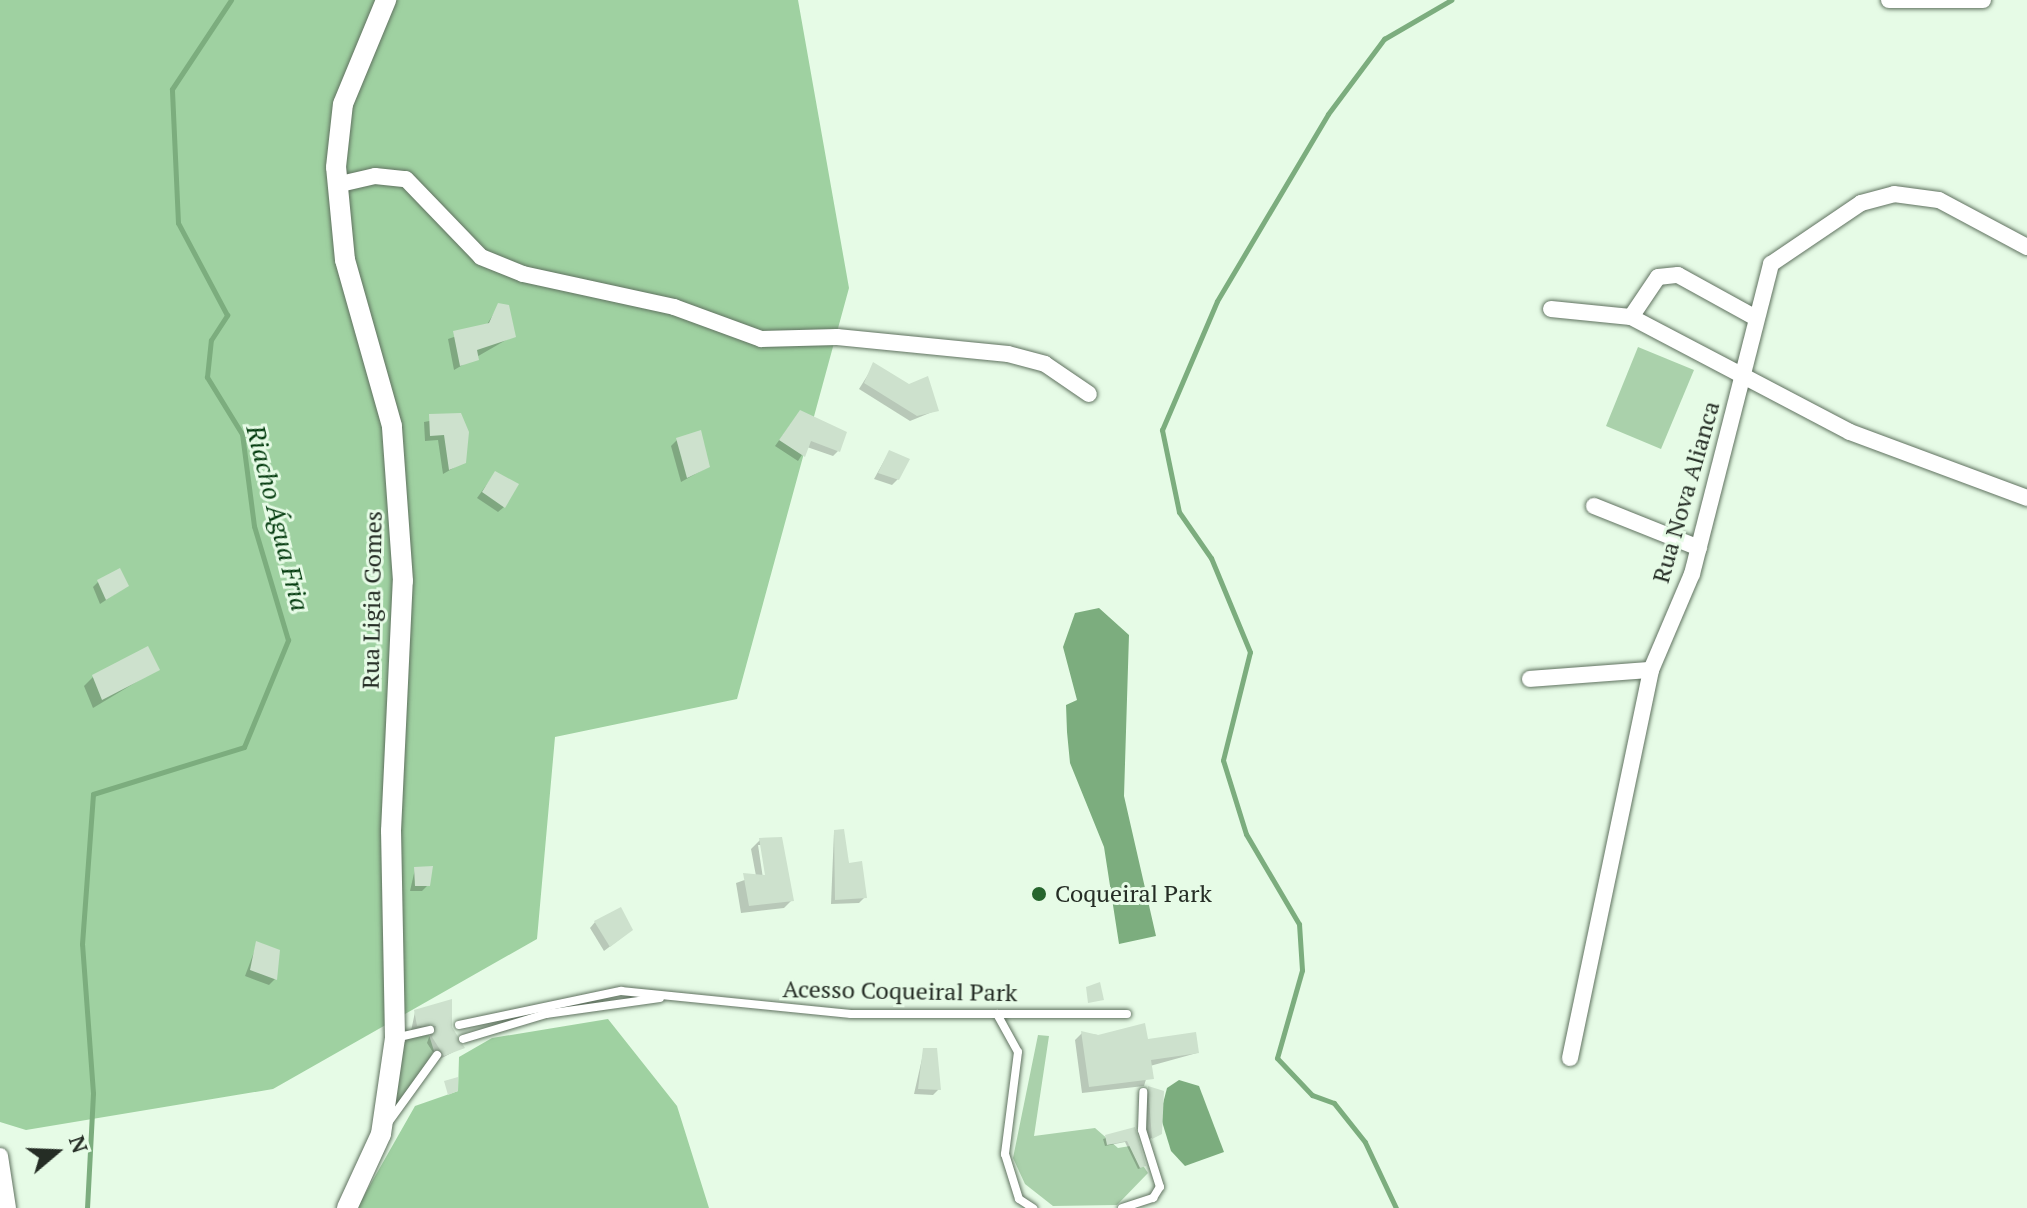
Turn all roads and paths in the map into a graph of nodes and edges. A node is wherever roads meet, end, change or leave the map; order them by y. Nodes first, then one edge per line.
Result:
1 (386, 0) edge
2 (1889, 0) edge
3 (1983, 0) edge
4 (336, 185) junction
5 (2027, 247) edge
6 (1551, 309) dead end
7 (1631, 317) junction
8 (1754, 317) junction
9 (1742, 381) junction
10 (1089, 394) dead end
11 (2027, 498) edge
12 (1594, 506) dead end
13 (1699, 548) junction
14 (1651, 670) junction
15 (1530, 679) dead end
16 (673, 996) junction
17 (997, 1014) junction
18 (1127, 1014) dead end
19 (459, 1025) dead end
20 (430, 1030) dead end
21 (395, 1038) junction
22 (463, 1039) dead end
23 (437, 1055) dead end
24 (1570, 1058) dead end
25 (1143, 1092) dead end
26 (381, 1134) junction
27 (0, 1156) edge
28 (1141, 1203) junction
29 (8, 1208) edge
30 (347, 1208) edge
31 (1033, 1208) edge
32 (1122, 1208) edge
33 (1151, 1208) edge

1 - 4 street, Rua Ligia Gomes
2 - 3 street
4 - 10 street
4 - 21 street, Rua Ligia Gomes
5 - 8 street, Rua Nova Alianca
6 - 7 street
7 - 8 street
7 - 9 street
8 - 9 street, Rua Nova Alianca
9 - 11 street
9 - 13 street, Rua Nova Alianca
12 - 13 street
13 - 14 street, Rua Nova Alianca
14 - 15 street
14 - 24 street, Rua Nova Alianca
16 - 17 lane, Acesso Coqueiral Park
16 - 19 lane, Acesso Coqueiral Park
16 - 22 lane, Acesso Coqueiral Park
17 - 18 lane, Acesso Coqueiral Park
17 - 31 lane
20 - 21 lane
21 - 26 street, Rua Ligia Gomes
23 - 26 lane
25 - 28 lane
26 - 30 street, Rua Ligia Gomes
27 - 29 street
28 - 32 lane
28 - 33 lane

